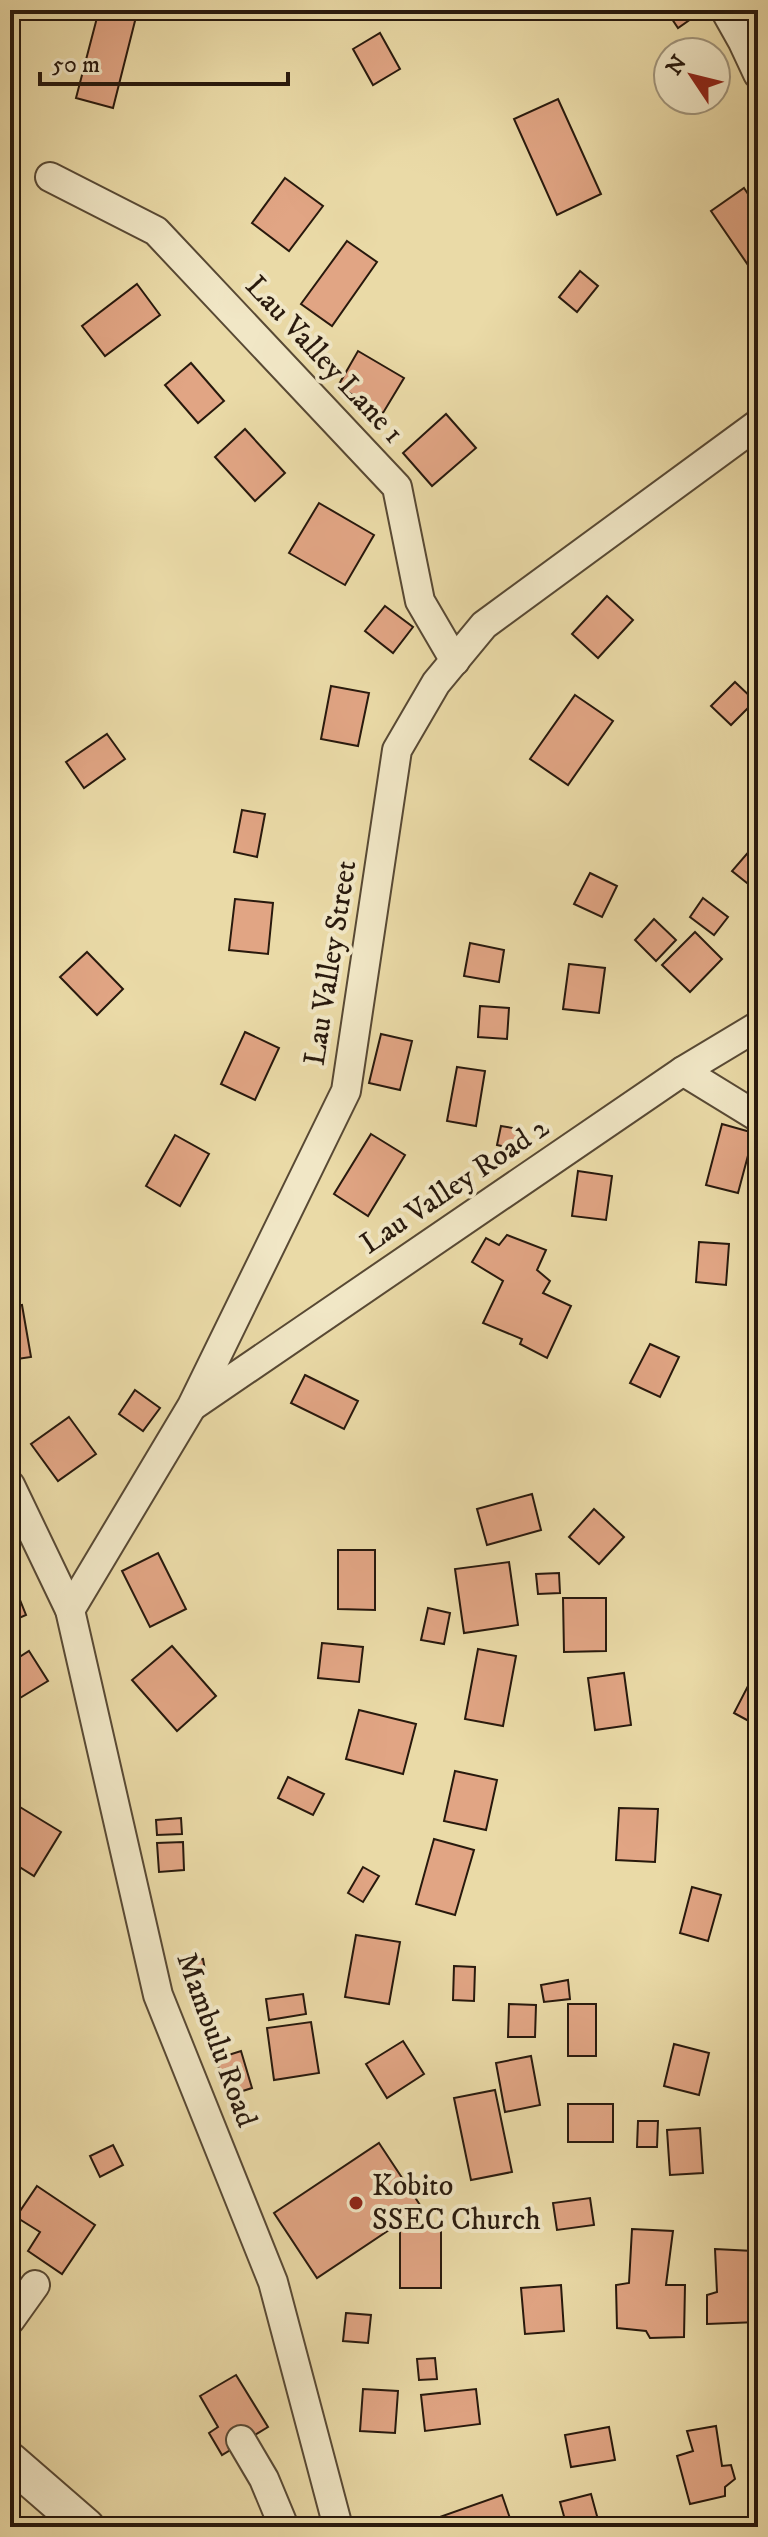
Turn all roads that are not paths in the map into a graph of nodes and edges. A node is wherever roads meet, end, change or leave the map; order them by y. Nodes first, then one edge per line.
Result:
1 (725, 10) edge
2 (758, 74) edge
3 (50, 177) dead end
4 (758, 424) edge
5 (455, 661) junction
6 (758, 1026) edge
7 (683, 1071) junction
8 (758, 1117) edge
9 (192, 1406) junction
10 (10, 1485) edge
11 (70, 1610) junction
12 (35, 2285) dead end
13 (10, 2320) edge
14 (241, 2440) dead end
15 (10, 2461) edge
16 (76, 2523) edge
17 (284, 2527) edge
18 (338, 2527) edge

1 - 2 street
3 - 5 street, Lau Valley Lane 1
4 - 5 street, Lau Valley Street
5 - 9 street, Lau Valley Street
6 - 7 street, Lau Valley Road 2
7 - 8 street
7 - 9 street, Lau Valley Road 2
9 - 11 street, Lau Valley Street
10 - 11 street, Mambulu Road
11 - 18 street, Mambulu Road
12 - 13 street
14 - 17 street
15 - 16 street

